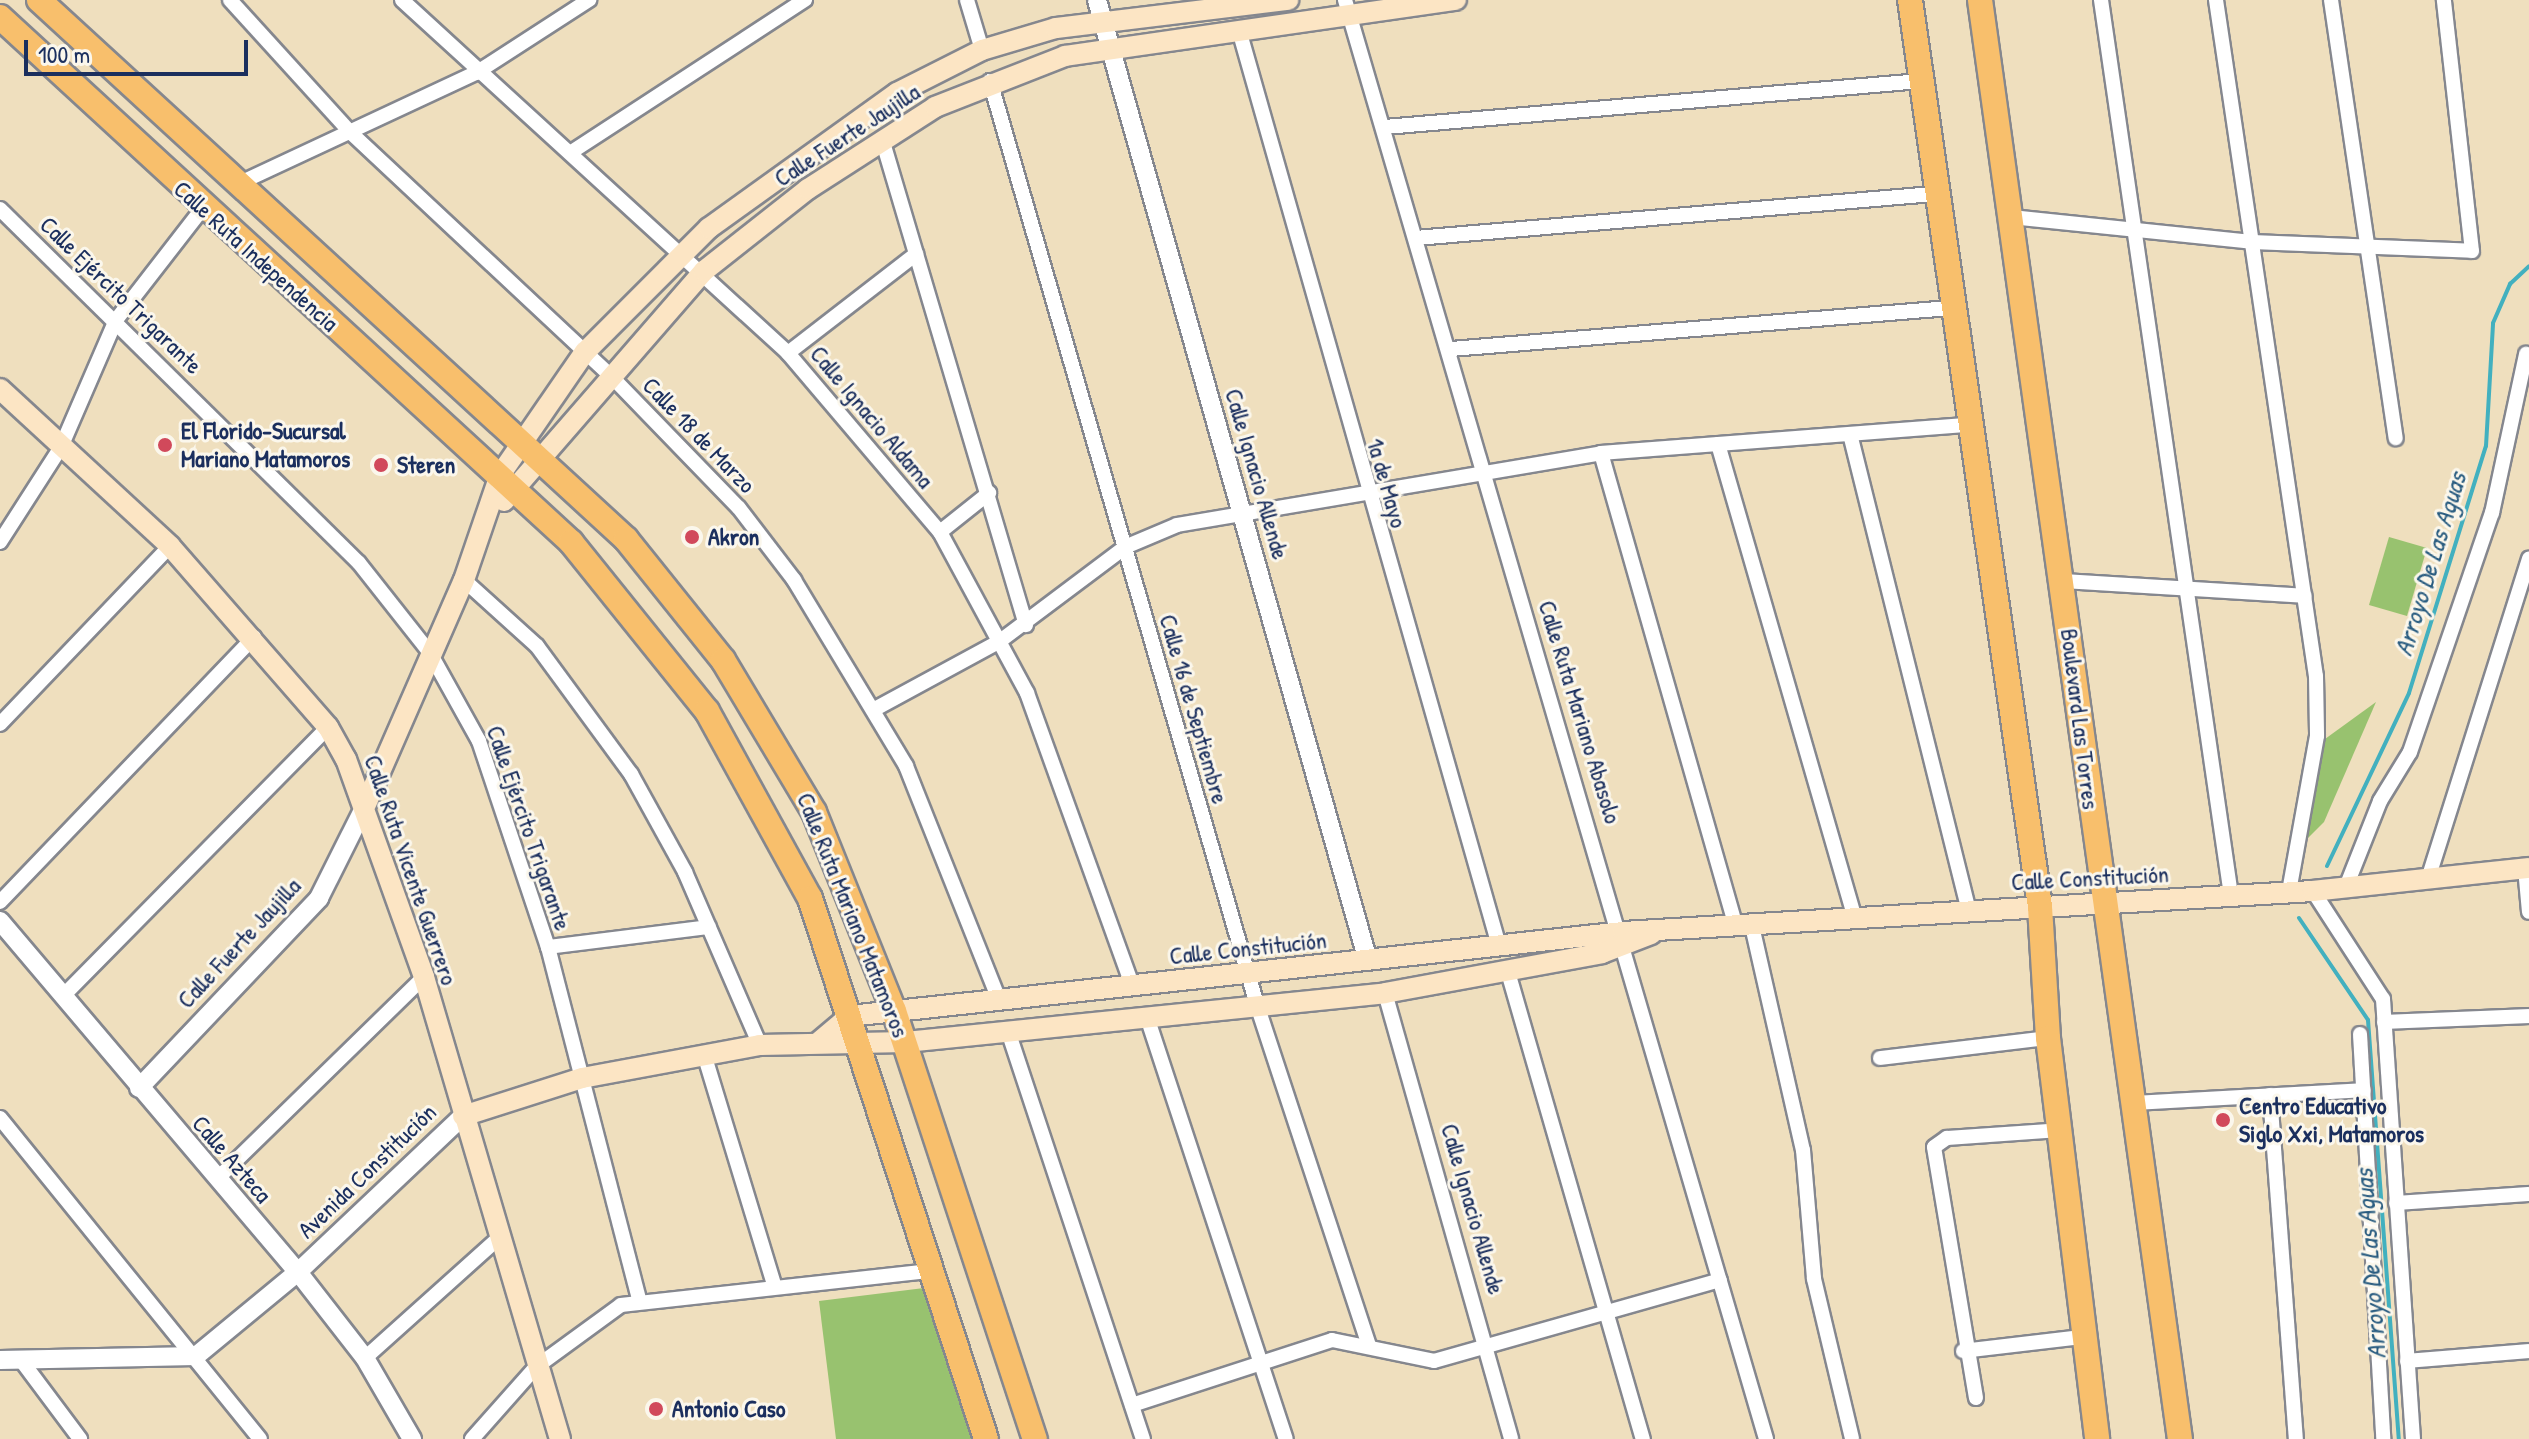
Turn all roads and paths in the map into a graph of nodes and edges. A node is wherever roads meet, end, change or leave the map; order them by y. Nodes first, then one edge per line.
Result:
1 (39, 0) edge
2 (230, 0) edge
3 (402, 0) edge
4 (589, 0) edge
5 (805, 0) edge
6 (967, 0) edge
7 (1097, 0) edge
8 (1288, 0) edge
9 (1456, 0) edge
10 (1910, 0) edge
11 (1980, 0) edge
12 (2101, 0) edge
13 (2216, 0) edge
14 (2331, 0) edge
15 (2444, 0) edge
16 (1228, 2) edge
17 (1348, 5) edge
18 (0, 17) edge
19 (1103, 20) junction
20 (1239, 30) junction
21 (982, 50) junction
22 (1110, 50) junction
23 (476, 73) junction
24 (990, 81) junction
25 (1920, 81) junction
26 (1385, 127) junction
27 (349, 131) junction
28 (882, 139) junction
29 (573, 151) junction
30 (242, 182) junction
31 (1934, 194) junction
32 (0, 209) edge
33 (202, 209) junction
34 (2011, 217) junction
35 (2135, 229) junction
36 (1416, 238) junction
37 (2252, 242) junction
38 (2366, 250) junction
39 (683, 252) junction
40 (916, 254) junction
41 (704, 271) junction
42 (1950, 308) junction
43 (116, 320) junction
44 (1451, 349) junction
45 (585, 352) junction
46 (788, 353) junction
47 (2526, 354) dead end
48 (610, 375) junction
49 (0, 389) edge
50 (1968, 425) junction
51 (1850, 434) junction
52 (2396, 438) dead end
53 (526, 443) junction
54 (1718, 444) junction
55 (61, 447) junction
56 (1601, 453) junction
57 (545, 460) junction
58 (1486, 472) junction
59 (508, 482) junction
60 (989, 493) junction
61 (1367, 495) junction
62 (1243, 513) junction
63 (940, 532) junction
64 (0, 542) edge
65 (170, 546) junction
66 (1125, 547) junction
67 (2529, 559) edge
68 (464, 580) junction
69 (2062, 581) junction
70 (2187, 588) junction
71 (2305, 596) junction
72 (1026, 625) junction
73 (254, 637) junction
74 (1000, 641) junction
75 (430, 653) junction
76 (873, 710) junction
77 (0, 724) edge
78 (328, 727) junction
79 (366, 804) junction
80 (2527, 868) edge
81 (2428, 879) junction
82 (2346, 887) junction
83 (2313, 891) junction
84 (2289, 892) junction
85 (2231, 896) junction
86 (0, 902) edge
87 (2104, 905) junction
88 (2040, 907) junction
89 (1969, 911) junction
90 (2529, 912) edge
91 (1855, 919) junction
92 (0, 921) edge
93 (1744, 926) junction
94 (709, 927) junction
95 (1625, 939) junction
96 (1499, 946) junction
97 (548, 947) junction
98 (1368, 961) junction
99 (1508, 972) junction
100 (1248, 974) junction
101 (424, 977) junction
102 (1133, 987) junction
103 (1385, 993) junction
104 (65, 994) junction
105 (999, 1000) junction
106 (1258, 1008) junction
107 (894, 1011) junction
108 (850, 1016) junction
109 (2529, 1016) edge
110 (1147, 1017) junction
111 (2384, 1022) junction
112 (1008, 1031) junction
113 (2360, 1034) dead end
114 (2048, 1038) junction
115 (820, 1041) junction
116 (906, 1042) junction
117 (760, 1045) junction
118 (859, 1046) junction
119 (704, 1054) junction
120 (1880, 1058) dead end
121 (582, 1078) junction
122 (139, 1088) junction
123 (2364, 1090) junction
124 (2270, 1095) junction
125 (2132, 1103) junction
126 (463, 1116) junction
127 (0, 1118) edge
128 (2060, 1130) junction
129 (218, 1178) junction
130 (2529, 1194) edge
131 (2396, 1203) junction
132 (501, 1236) junction
133 (930, 1271) junction
134 (298, 1272) junction
135 (1720, 1280) junction
136 (774, 1284) junction
137 (639, 1300) junction
138 (1608, 1313) junction
139 (2083, 1337) junction
140 (1369, 1345) junction
141 (1490, 1349) junction
142 (1963, 1351) junction
143 (2529, 1351) edge
144 (196, 1356) junction
145 (365, 1358) junction
146 (0, 1360) edge
147 (21, 1360) junction
148 (2407, 1361) junction
149 (1260, 1363) junction
150 (536, 1367) junction
151 (1976, 1398) dead end
152 (1132, 1405) junction
153 (80, 1439) edge
154 (260, 1439) edge
155 (412, 1439) edge
156 (472, 1439) edge
157 (560, 1439) edge
158 (986, 1439) edge
159 (1035, 1439) edge
160 (1143, 1439) edge
161 (1286, 1439) edge
162 (1511, 1439) edge
163 (1643, 1439) edge
164 (1766, 1439) edge
165 (1852, 1439) edge
166 (2097, 1439) edge
167 (2180, 1439) edge
168 (2296, 1439) edge
169 (2383, 1439) edge
170 (2413, 1439) edge

1 - 30 main road, Calle Ruta Independencia
2 - 27 street, Calle 18 de Marzo
3 - 23 street, Calle Ignacio Aldama
4 - 23 street
5 - 29 street
6 - 21 street
7 - 19 street, Calle Ignacio Allende
8 - 16 main road, Calle Fuerte Jaujilla
9 - 17 main road, Calle Fuerte Jaujilla
10 - 25 main road
11 - 34 main road, Boulevard Las Torres
12 - 35 street
13 - 37 street
14 - 38 street
15 - 38 street
16 - 19 main road, Calle Fuerte Jaujilla
17 - 20 main road, Calle Fuerte Jaujilla
17 - 26 street, Calle Ruta Mariano Abasolo
18 - 33 main road, Calle Ruta Independencia
19 - 21 main road, Calle Fuerte Jaujilla
19 - 22 street, Calle Ignacio Allende
20 - 22 main road, Calle Fuerte Jaujilla
20 - 61 street, 1a de Mayo
21 - 39 main road, Calle Fuerte Jaujilla
22 - 24 main road, Calle Fuerte Jaujilla
22 - 62 street, Calle Ignacio Allende
23 - 27 street
23 - 29 street, Calle Ignacio Aldama
24 - 28 main road, Calle Fuerte Jaujilla
24 - 66 street, Calle 16 de Septiembre
25 - 26 street
25 - 31 main road
26 - 36 street, Calle Ruta Mariano Abasolo
27 - 30 street
27 - 45 street, Calle 18 de Marzo
28 - 40 street
28 - 41 main road, Calle Fuerte Jaujilla
29 - 39 street, Calle Ignacio Aldama
30 - 53 main road, Calle Ruta Independencia
31 - 36 street
31 - 42 main road
32 - 43 street, Calle Ejército Trigarante
33 - 43 street
33 - 59 main road, Calle Ruta Independencia
34 - 35 street
34 - 69 main road, Boulevard Las Torres
35 - 37 street
35 - 70 street
36 - 44 street, Calle Ruta Mariano Abasolo
37 - 38 street
37 - 71 street
38 - 52 street
39 - 41 street, Calle Ignacio Aldama
39 - 45 main road, Calle Fuerte Jaujilla
40 - 46 street
40 - 60 street
41 - 46 street, Calle Ignacio Aldama
41 - 48 main road, Calle Fuerte Jaujilla
42 - 44 street
42 - 50 main road
43 - 55 street
43 - 75 street, Calle Ejército Trigarante
44 - 58 street, Calle Ruta Mariano Abasolo
45 - 48 street, Calle 18 de Marzo
45 - 53 main road, Calle Fuerte Jaujilla
46 - 63 street, Calle Ignacio Aldama
47 - 82 street
48 - 57 main road, Calle Fuerte Jaujilla
48 - 76 street, Calle 18 de Marzo
49 - 55 main road, Calle Ruta Vicente Guerrero
50 - 51 street
50 - 88 main road
51 - 54 street
51 - 89 street
53 - 57 main road, Calle Ruta Independencia
53 - 59 main road, Calle Fuerte Jaujilla
54 - 56 street
54 - 91 street
55 - 64 street
55 - 65 main road, Calle Ruta Vicente Guerrero
56 - 58 street
56 - 93 street
57 - 59 main road, Calle Fuerte Jaujilla
57 - 107 main road, Calle Ruta Mariano Matamoros
58 - 61 street
58 - 95 street, Calle Ruta Mariano Abasolo
59 - 68 main road, Calle Fuerte Jaujilla
59 - 108 main road, Calle Ruta Mariano Matamoros
60 - 63 street
60 - 72 street
61 - 62 street
61 - 96 street, 1a de Mayo
62 - 66 street
62 - 98 street, Calle Ignacio Allende
63 - 74 street, Calle Ignacio Aldama
65 - 73 main road, Calle Ruta Vicente Guerrero
65 - 77 street
66 - 72 street
66 - 100 street, Calle 16 de Septiembre
67 - 81 street
68 - 75 main road, Calle Fuerte Jaujilla
68 - 94 street
69 - 70 street
69 - 87 main road, Boulevard Las Torres
70 - 71 street
70 - 85 street
71 - 84 street
72 - 74 street
73 - 78 main road, Calle Ruta Vicente Guerrero
73 - 86 street
74 - 76 street
74 - 102 street, Calle Ignacio Aldama
75 - 79 main road, Calle Fuerte Jaujilla
75 - 97 street, Calle Ejército Trigarante
76 - 105 street, Calle 18 de Marzo
78 - 79 main road, Calle Ruta Vicente Guerrero
78 - 104 street
79 - 101 main road, Calle Ruta Vicente Guerrero
79 - 122 street, Calle Fuerte Jaujilla
80 - 81 main road, Calle Constitución
80 - 90 street
81 - 82 main road, Calle Constitución
82 - 83 main road, Calle Constitución
83 - 84 main road, Calle Constitución
83 - 111 street
84 - 85 main road, Calle Constitución
85 - 87 main road, Calle Constitución
87 - 88 main road, Calle Constitución
87 - 125 main road, Boulevard Las Torres
88 - 89 main road, Calle Constitución
88 - 114 main road
89 - 91 main road, Calle Constitución
91 - 93 main road, Calle Constitución
92 - 104 street, Calle Azteca
93 - 95 main road, Calle Constitución
93 - 165 street
94 - 97 street
94 - 117 street
95 - 96 main road, Calle Constitución
95 - 99 main road, Calle Constitución
95 - 135 street, Calle Ruta Mariano Abasolo
96 - 98 main road, Calle Constitución
97 - 121 street, Calle Ejército Trigarante
98 - 100 main road, Calle Constitución
99 - 103 main road, Calle Constitución
99 - 138 street
100 - 102 main road, Calle Constitución
100 - 106 street, Calle 16 de Septiembre
101 - 126 main road, Calle Ruta Vicente Guerrero
101 - 129 street
102 - 105 main road, Calle Constitución
103 - 106 main road, Calle Constitución
103 - 141 street, Calle Ignacio Allende
104 - 122 street, Calle Azteca
105 - 107 main road, Calle Constitución
106 - 110 main road, Calle Constitución
106 - 140 street, Calle 16 de Septiembre
107 - 108 main road, Calle Constitución
107 - 116 main road, Calle Ruta Mariano Matamoros
108 - 115 main road
108 - 118 main road, Calle Ruta Mariano Matamoros
109 - 111 street
110 - 112 main road, Calle Constitución
110 - 149 street
111 - 131 street
112 - 116 main road, Calle Constitución
112 - 152 street
113 - 123 street
114 - 120 street
114 - 128 main road
115 - 117 main road, Avenida Constitución
115 - 118 main road, Avenida Constitución
116 - 118 main road, Calle Constitución
116 - 159 main road, Calle Ruta Mariano Matamoros
117 - 119 main road, Avenida Constitución
118 - 133 main road, Calle Ruta Mariano Matamoros
119 - 121 main road, Avenida Constitución
119 - 136 street
121 - 126 main road, Avenida Constitución
121 - 137 street, Calle Ejército Trigarante
122 - 129 street, Calle Azteca
123 - 124 street
123 - 169 street
124 - 125 street
124 - 168 street
125 - 167 main road, Boulevard Las Torres
126 - 132 main road, Calle Ruta Vicente Guerrero
126 - 134 street, Avenida Constitución
127 - 144 street
128 - 139 main road
128 - 142 street
129 - 134 street, Calle Azteca
130 - 131 street
131 - 148 street
132 - 145 street
132 - 150 main road, Calle Ruta Vicente Guerrero
133 - 136 street
133 - 158 main road, Calle Ruta Mariano Matamoros
134 - 144 street, Avenida Constitución
134 - 145 street, Calle Azteca
135 - 138 street
135 - 164 street, Calle Ruta Mariano Abasolo
136 - 137 street
137 - 150 street
138 - 141 street
138 - 163 street
139 - 142 street
139 - 166 main road
140 - 141 street
140 - 149 street
141 - 162 street, Calle Ignacio Allende
142 - 151 street
143 - 148 street
144 - 147 street
144 - 154 street
145 - 155 street, Calle Azteca
146 - 147 street
147 - 153 street
148 - 170 street
149 - 152 street
149 - 161 street
150 - 156 street
150 - 157 main road, Calle Ruta Vicente Guerrero
152 - 160 street

